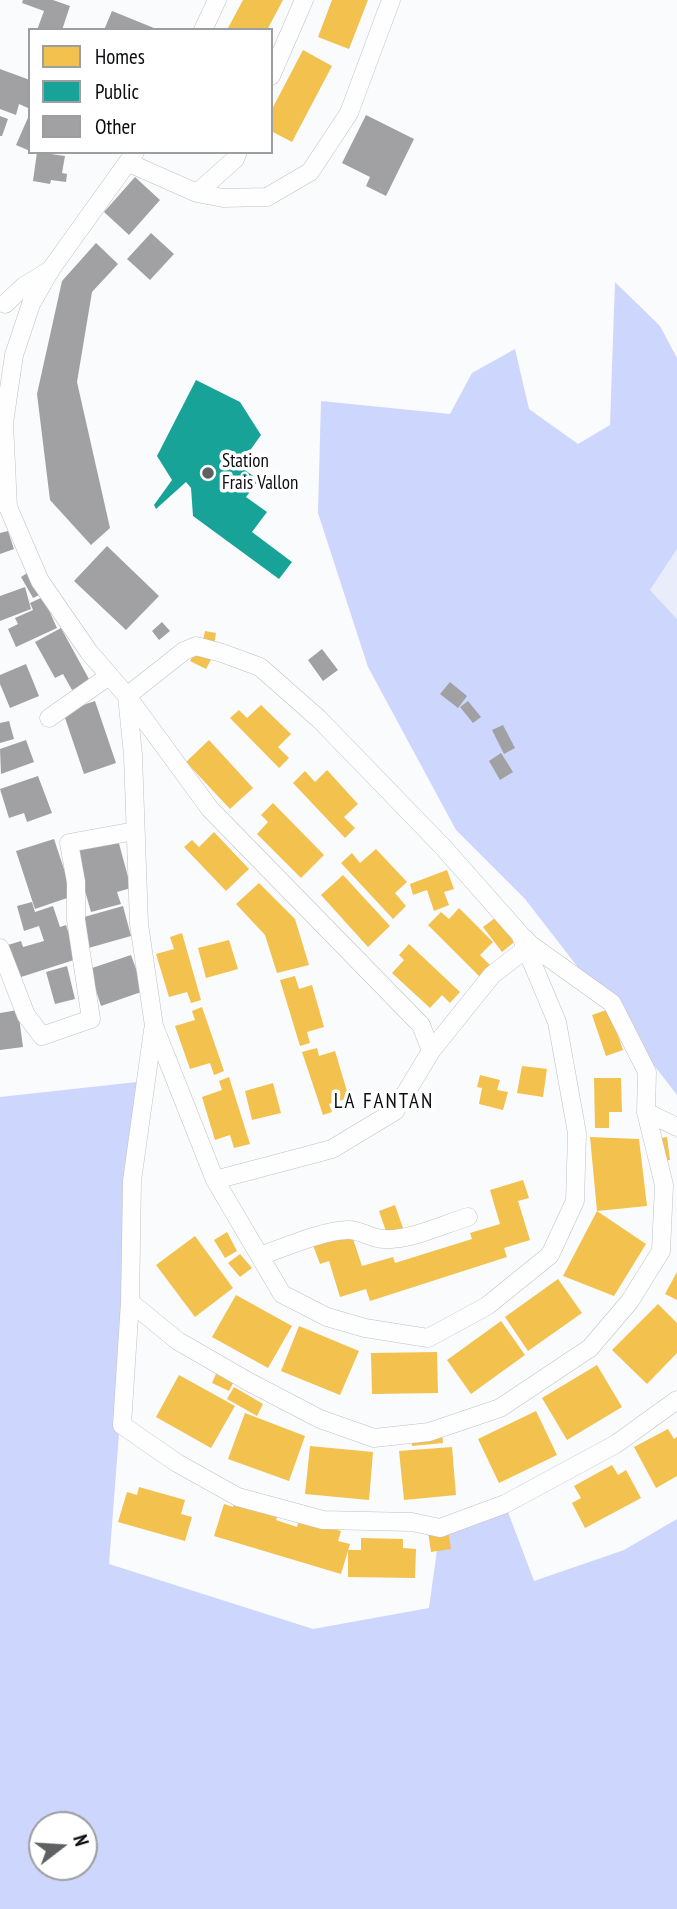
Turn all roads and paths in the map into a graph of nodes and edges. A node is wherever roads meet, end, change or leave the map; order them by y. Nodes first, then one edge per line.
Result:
1 (217, 0) edge
2 (304, 0) edge
3 (391, 0) edge
4 (204, 28) edge
5 (273, 71) edge
6 (237, 154) edge
7 (132, 158) edge
8 (197, 193) junction
9 (51, 269) junction
10 (31, 304) junction
11 (3, 308) edge
12 (109, 676) junction
13 (127, 696) junction
14 (49, 718) dead end
15 (135, 831) junction
16 (526, 943) junction
17 (0, 948) edge
18 (153, 1026) junction
19 (431, 1051) junction
20 (646, 1112) junction
21 (677, 1127) edge
22 (215, 1181) junction
23 (468, 1217) dead end
24 (260, 1256) junction
25 (130, 1302) junction
26 (677, 1400) edge

1 - 4 street
2 - 5 street
3 - 8 street
6 - 8 street
7 - 8 street
7 - 9 street
9 - 10 street
9 - 11 street
10 - 11 street
10 - 12 street
12 - 13 street
12 - 14 street
13 - 15 street
13 - 16 street
13 - 19 street
15 - 17 street
15 - 18 street
16 - 19 street
16 - 20 street
16 - 24 street
18 - 22 street
18 - 25 street
19 - 22 street
20 - 21 street
20 - 25 street
22 - 24 street
23 - 24 street
25 - 26 street

